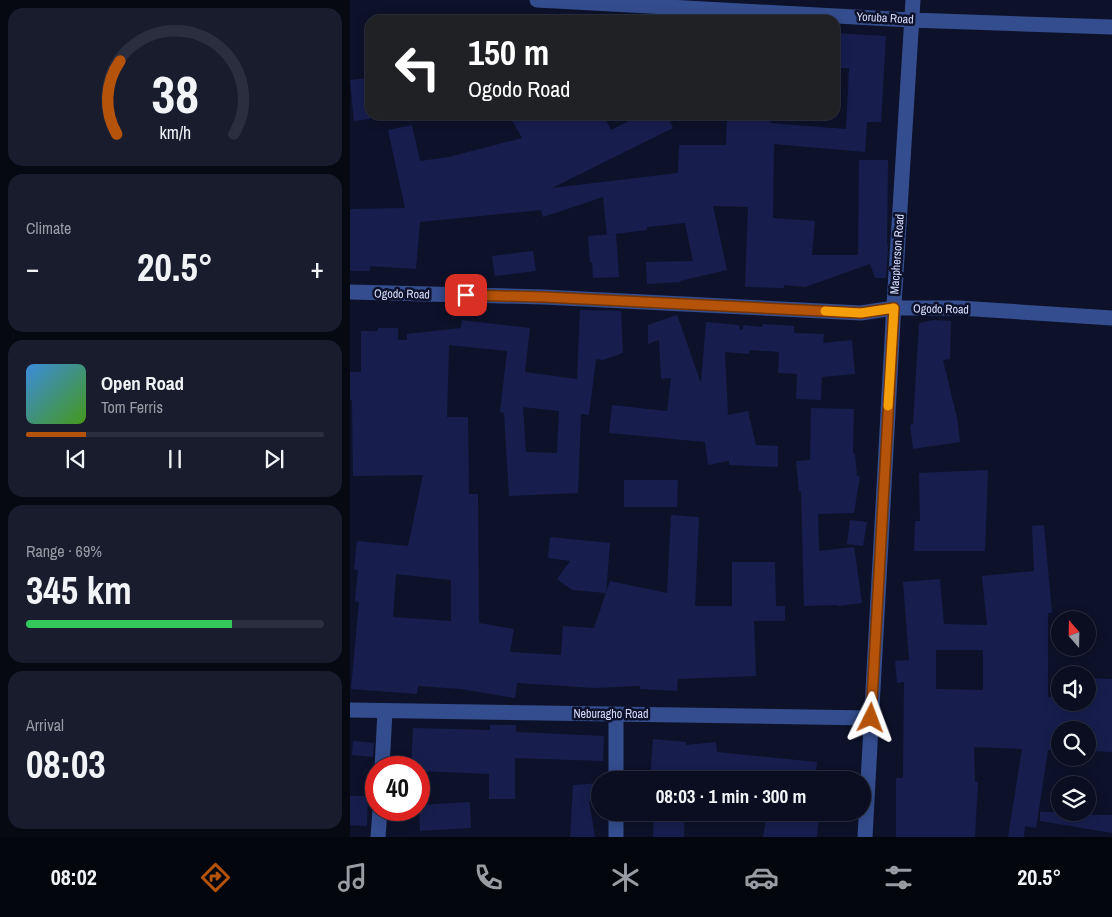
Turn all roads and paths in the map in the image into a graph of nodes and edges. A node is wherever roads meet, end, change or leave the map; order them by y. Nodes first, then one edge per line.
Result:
1 (537, 0) edge
2 (913, 0) edge
3 (818, 15) edge
4 (840, 16) edge
5 (911, 20) junction
6 (1112, 27) edge
7 (350, 292) edge
8 (894, 308) junction
9 (1112, 318) edge
10 (350, 710) edge
11 (384, 711) junction
12 (616, 714) junction
13 (871, 718) junction
14 (382, 756) edge
15 (616, 771) edge
16 (379, 821) edge
17 (616, 821) edge
18 (378, 837) edge
19 (616, 837) edge
20 (865, 837) edge

1 - 3 street, Yoruba Road
2 - 5 street, Macpherson Road
4 - 5 street, Yoruba Road
5 - 6 street, Yoruba Road
5 - 8 street, Macpherson Road
7 - 8 street, Ogodo Road
8 - 9 street, Ogodo Road
8 - 13 street, Macpherson Road
10 - 11 street, Neburagho Road
11 - 12 street, Neburagho Road
11 - 14 street
12 - 13 street, Neburagho Road
12 - 15 street
13 - 20 street, Macpherson Road
16 - 18 street
17 - 19 street

